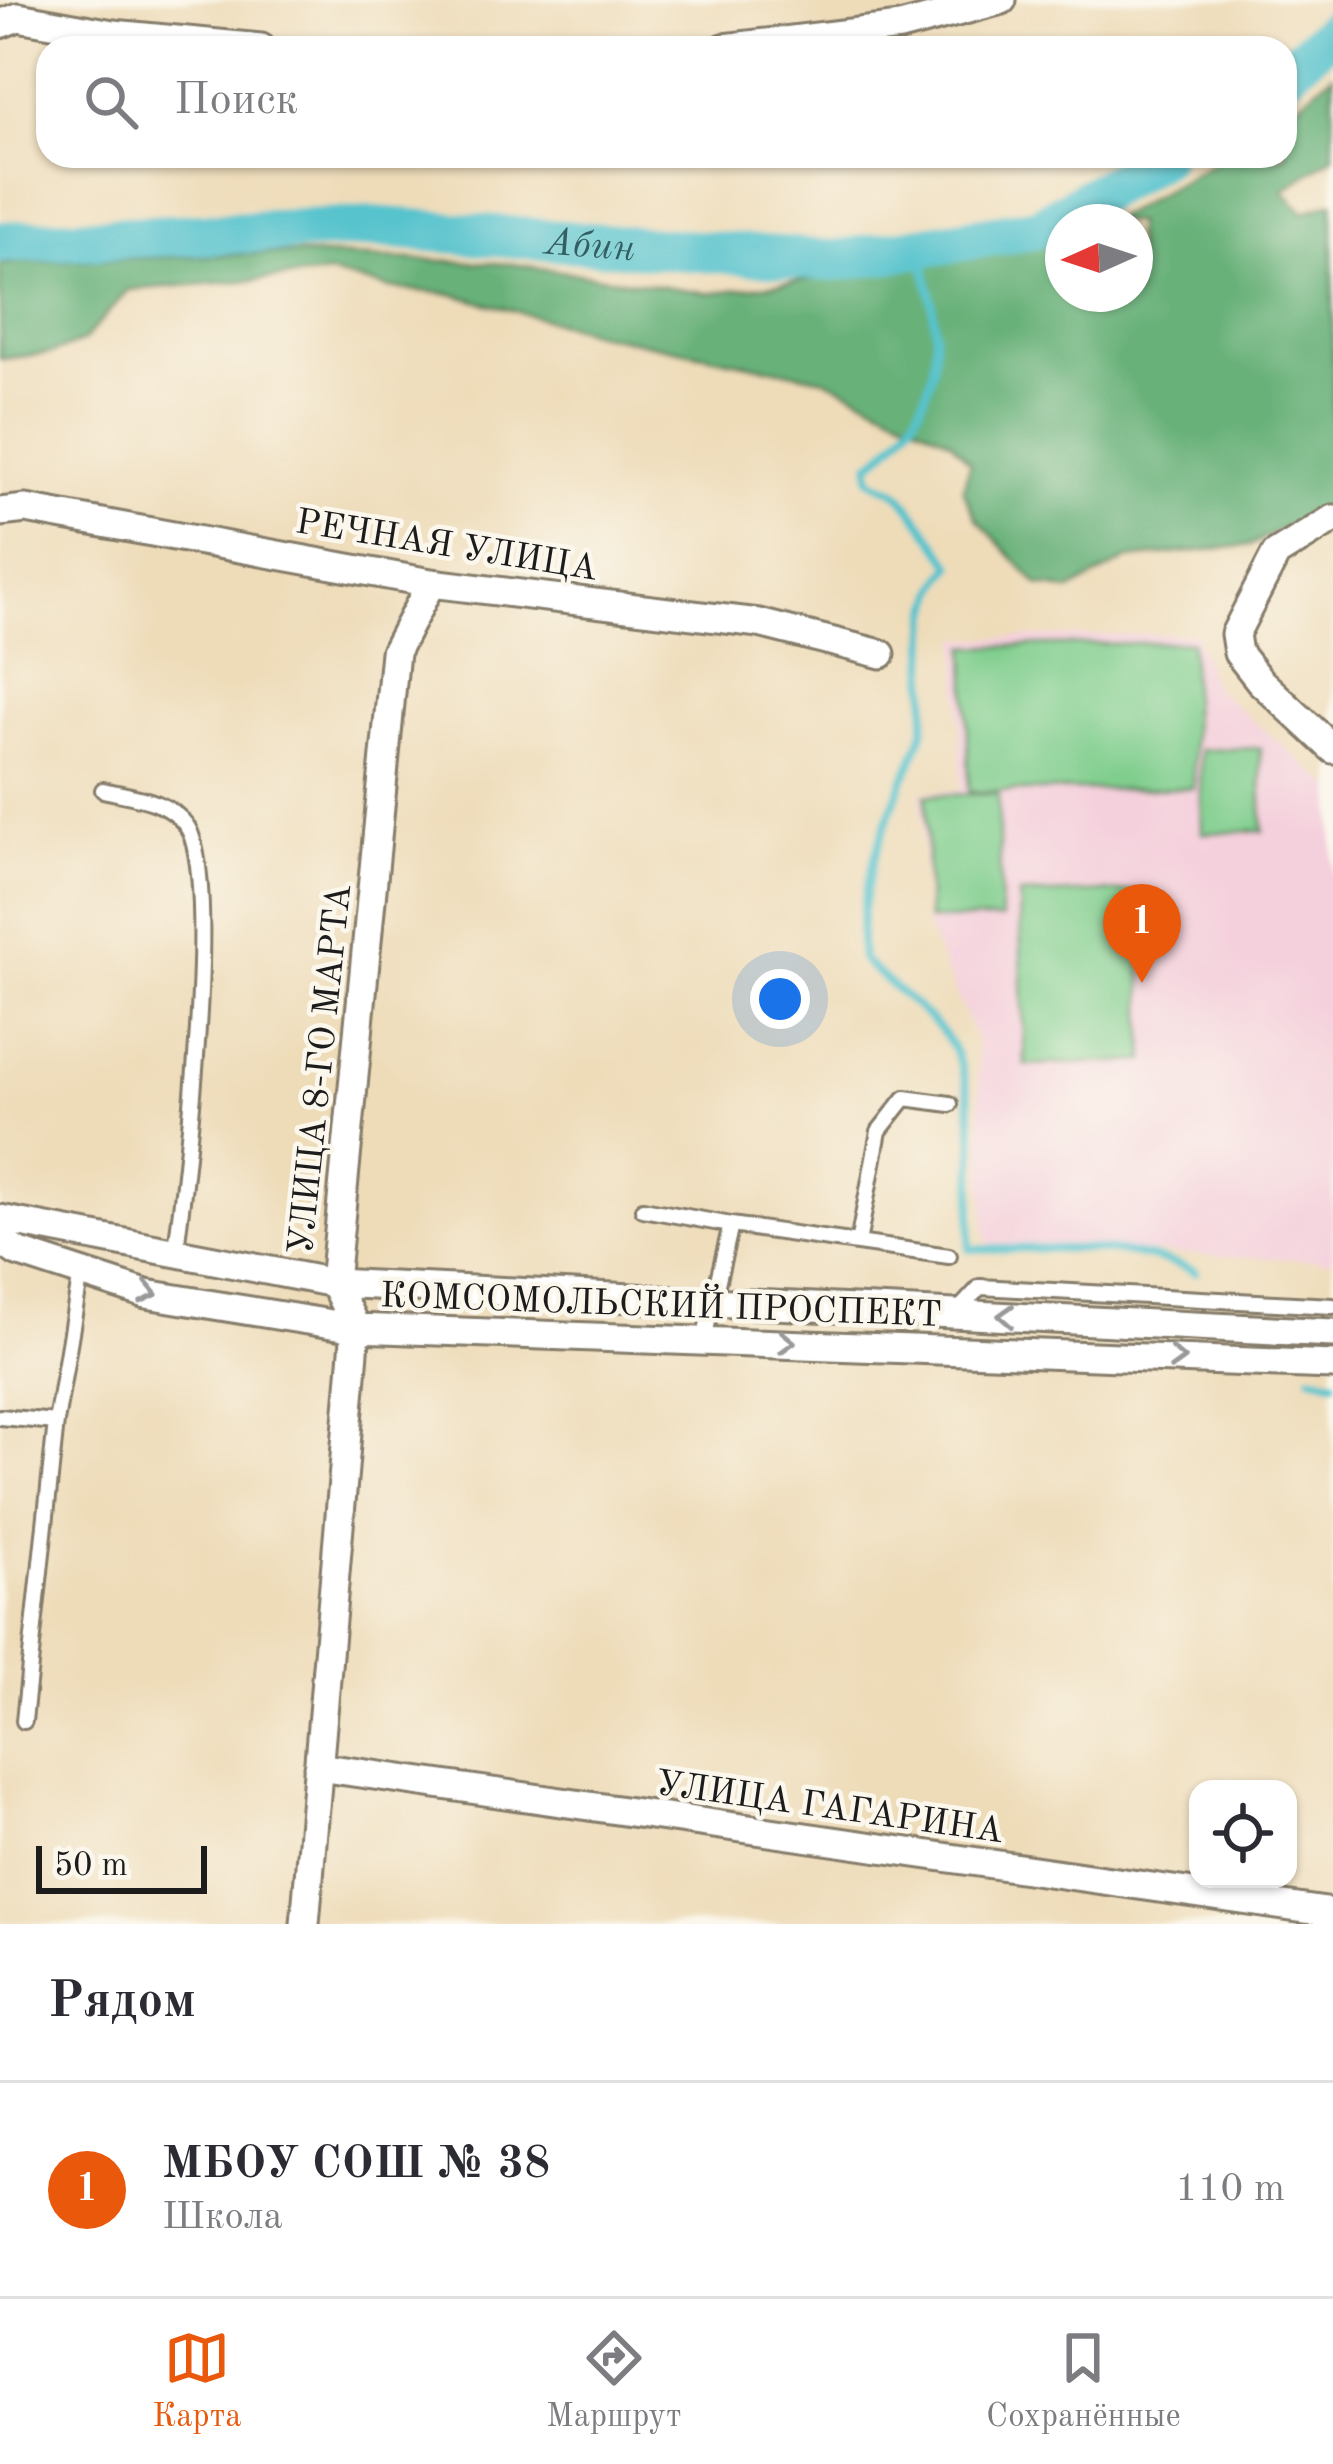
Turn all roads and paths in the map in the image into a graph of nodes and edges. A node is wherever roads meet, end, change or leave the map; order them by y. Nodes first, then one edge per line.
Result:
1 (1002, 0) edge
2 (1, 22) edge
3 (134, 36) edge
4 (825, 36) edge
5 (0, 512) edge
6 (1333, 519) edge
7 (431, 583) junction
8 (881, 654) dead end
9 (1333, 749) edge
10 (103, 790) dead end
11 (950, 1104) dead end
12 (643, 1209) dead end
13 (0, 1219) edge
14 (731, 1225) junction
15 (0, 1240) edge
16 (858, 1243) junction
17 (176, 1256) junction
18 (949, 1256) dead end
19 (81, 1273) junction
20 (334, 1283) junction
21 (714, 1302) junction
22 (1333, 1306) edge
23 (956, 1314) junction
24 (356, 1328) junction
25 (1333, 1333) edge
26 (704, 1339) junction
27 (1333, 1365) edge
28 (0, 1417) edge
29 (56, 1422) junction
30 (24, 1720) dead end
31 (318, 1767) junction
32 (1333, 1913) edge
33 (304, 1924) edge

1 - 4 street
2 - 3 street
5 - 7 street, РЕЧНАЯ УЛИЦА
6 - 9 street
7 - 8 street, РЕЧНАЯ УЛИЦА
7 - 20 street, УЛИЦА 8-ГО МАРТА
10 - 17 lane
11 - 16 lane
12 - 14 lane
13 - 17 street, КОМСОМОЛЬСКИЙ ПРОСПЕКТ
14 - 16 lane
14 - 21 lane
15 - 19 street, КОМСОМОЛЬСКИЙ ПРОСПЕКТ
16 - 18 lane
17 - 20 street, КОМСОМОЛЬСКИЙ ПРОСПЕКТ
19 -> 24 street, КОМСОМОЛЬСКИЙ ПРОСПЕКТ
19 - 29 lane
20 - 21 street, КОМСОМОЛЬСКИЙ ПРОСПЕКТ
20 - 24 street, УЛИЦА 8-ГО МАРТА
21 - 23 street, КОМСОМОЛЬСКИЙ ПРОСПЕКТ
21 - 26 lane
22 - 23 lane
25 -> 23 street, КОМСОМОЛЬСКИЙ ПРОСПЕКТ
24 - 26 street, КОМСОМОЛЬСКИЙ ПРОСПЕКТ
24 - 31 street
26 -> 27 street, КОМСОМОЛЬСКИЙ ПРОСПЕКТ
28 - 29 lane
29 - 30 lane
31 - 32 street, УЛИЦА ГАГАРИНА
31 - 33 street

